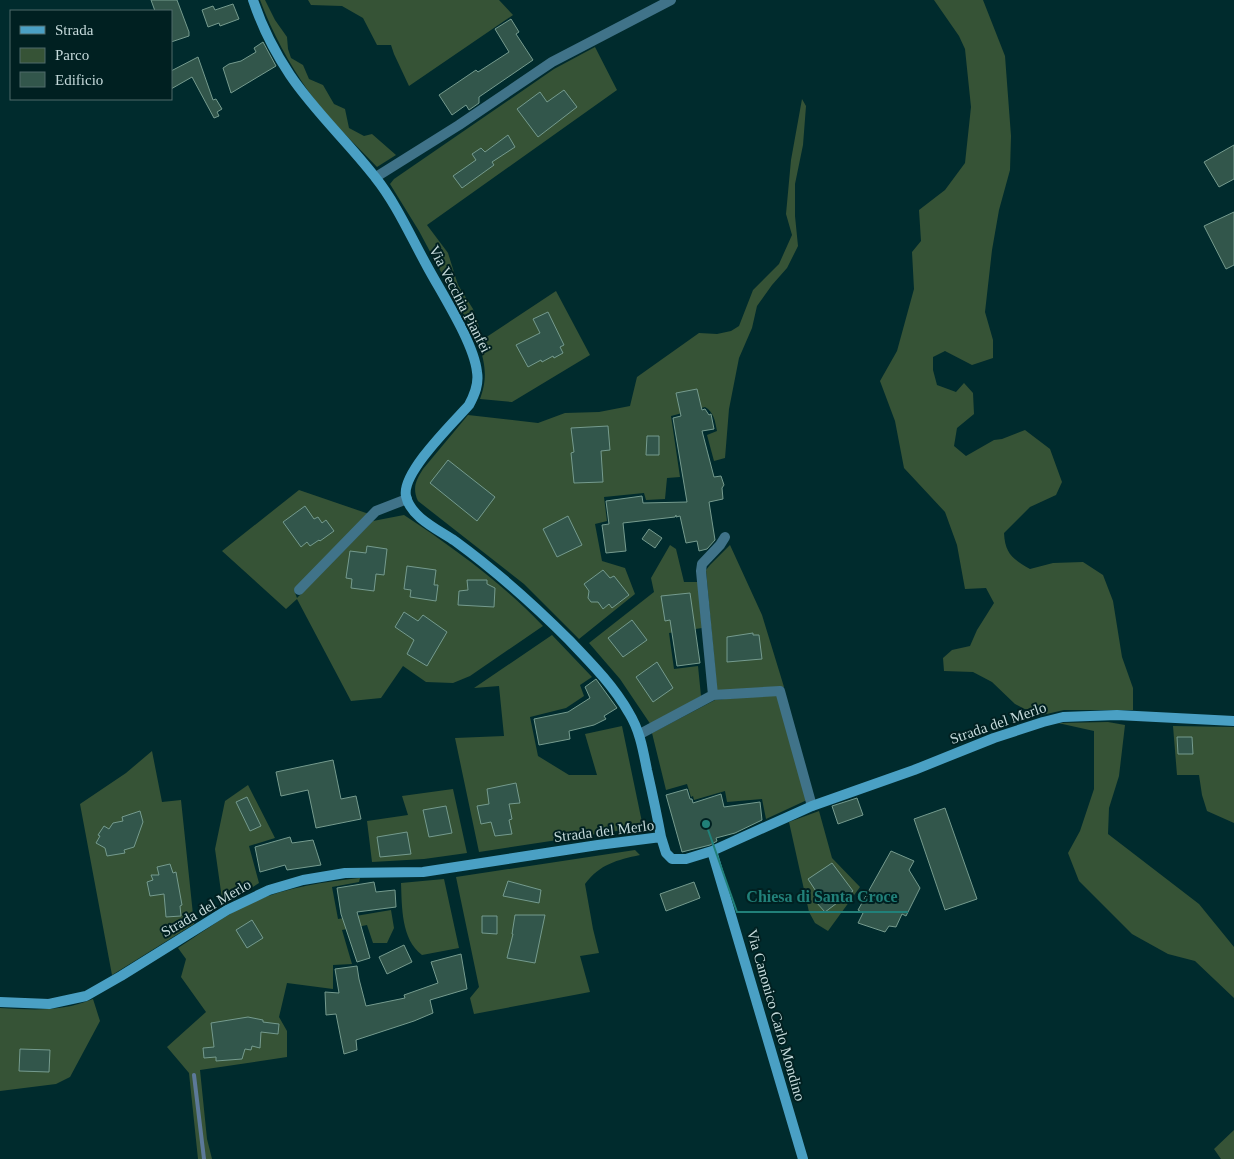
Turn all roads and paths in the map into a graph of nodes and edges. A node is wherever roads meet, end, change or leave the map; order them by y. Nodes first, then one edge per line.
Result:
1 (253, 0) edge
2 (672, 0) edge
3 (376, 177) junction
4 (407, 499) junction
5 (725, 537) dead end
6 (299, 590) dead end
7 (713, 695) junction
8 (1234, 721) edge
9 (640, 734) junction
10 (812, 806) junction
11 (662, 837) junction
12 (712, 851) junction
13 (0, 1002) edge
14 (802, 1159) edge

1 - 3 street, Via Vecchia Pianfei
2 - 3 street
3 - 4 street, Via Vecchia Pianfei
4 - 6 street
4 - 9 street
5 - 7 street
7 - 9 street
7 - 10 street
8 - 10 street, Strada del Merlo
9 - 11 street
10 - 12 street, Strada del Merlo
11 - 12 street, Strada del Merlo
11 - 13 street, Strada del Merlo
12 - 14 street, Via Canonico Carlo Mondino

